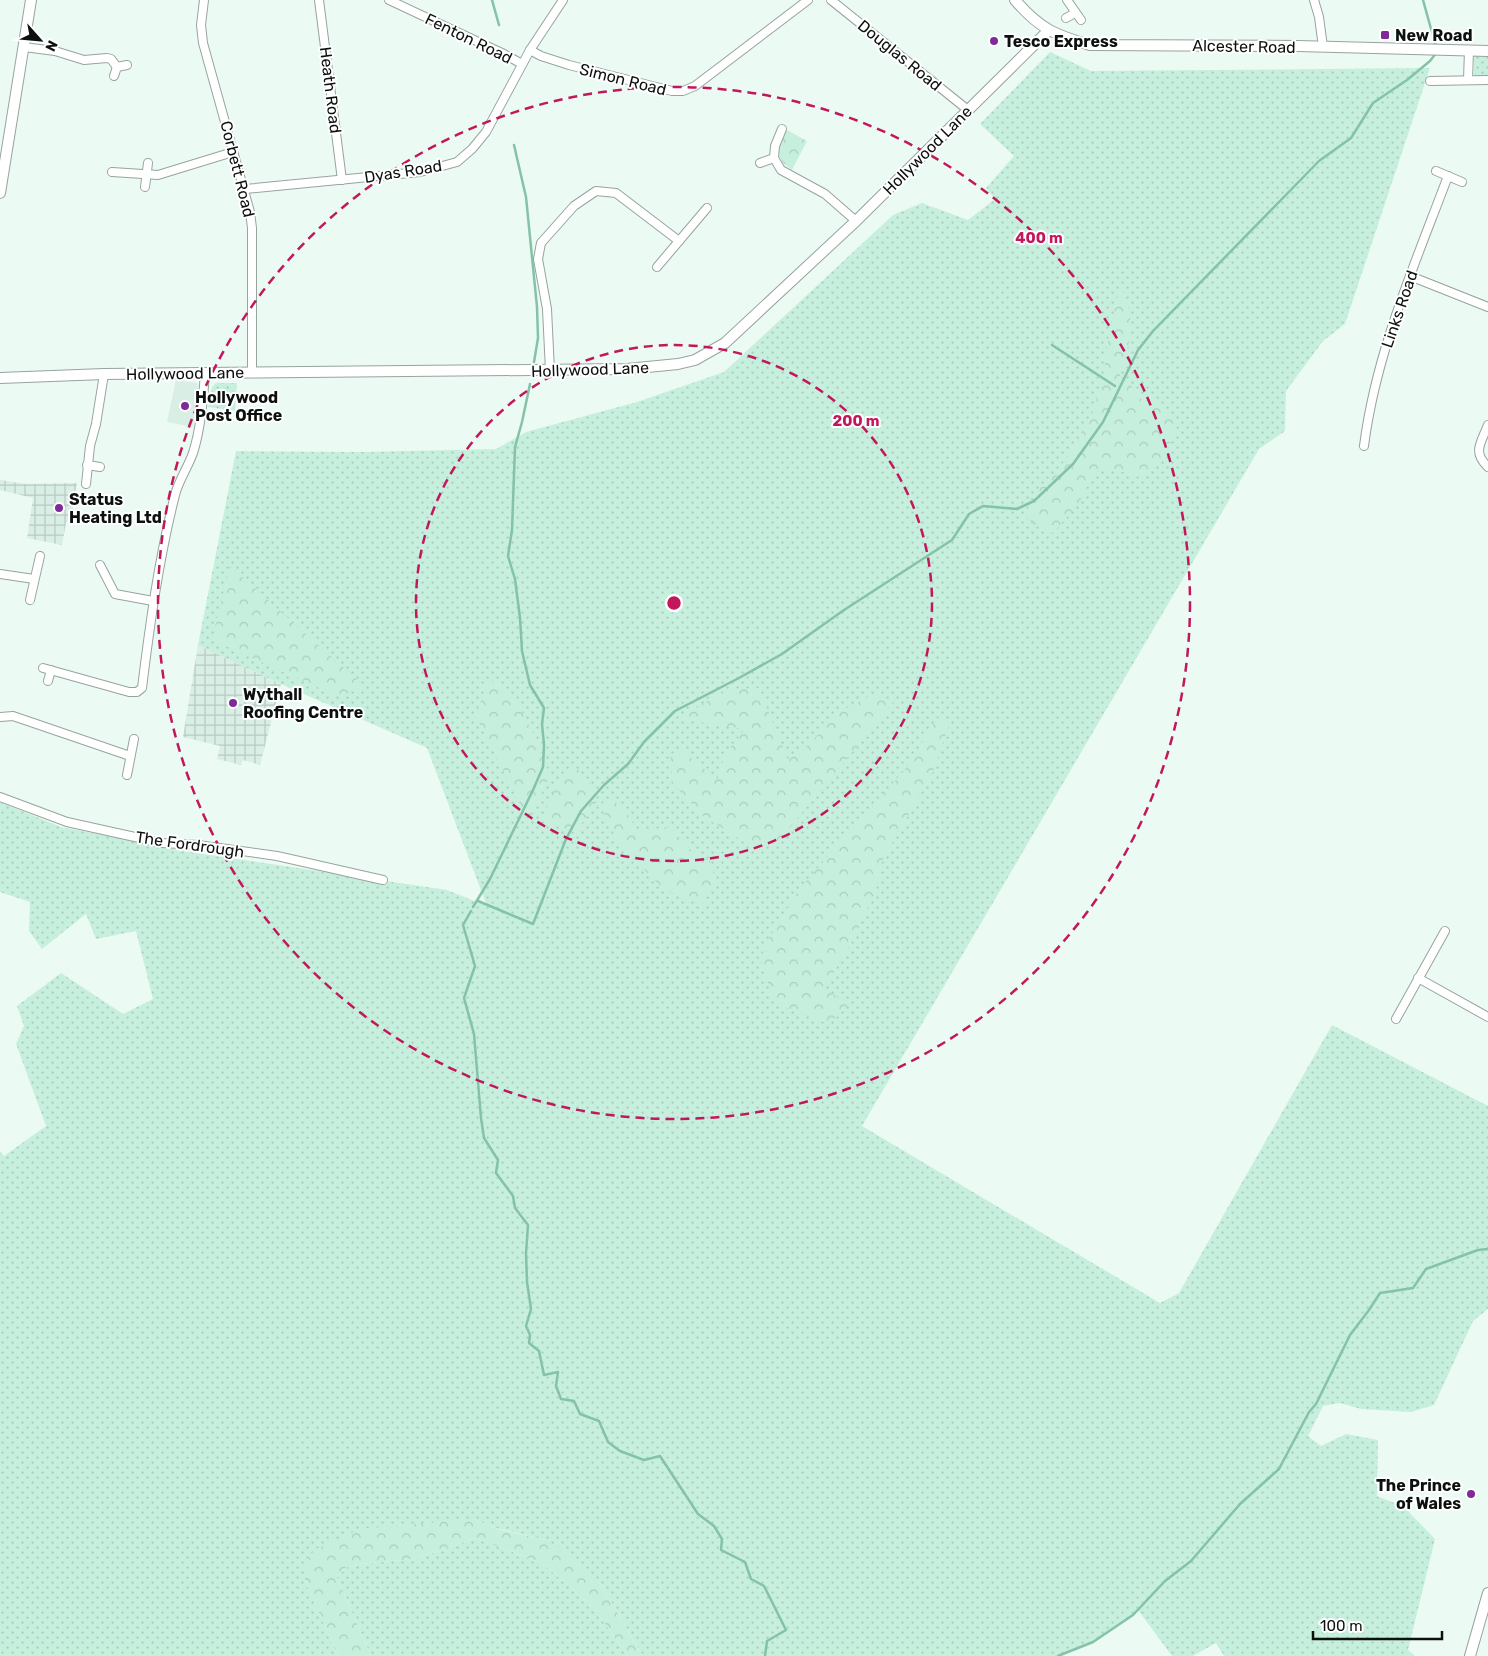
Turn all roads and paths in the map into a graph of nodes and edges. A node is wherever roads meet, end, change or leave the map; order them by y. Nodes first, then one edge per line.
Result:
1 (31, 0) edge
2 (204, 0) edge
3 (319, 0) edge
4 (389, 0) edge
5 (563, 0) edge
6 (808, 0) edge
7 (831, 0) edge
8 (1015, 0) edge
9 (1067, 0) edge
10 (1314, 0) edge
11 (1075, 13) junction
12 (1066, 18) dead end
13 (1080, 20) dead end
14 (1048, 31) junction
15 (24, 47) junction
16 (1323, 48) junction
17 (530, 50) junction
18 (1469, 50) junction
19 (1488, 51) edge
20 (522, 64) junction
21 (127, 65) dead end
22 (117, 67) junction
23 (114, 76) dead end
24 (1468, 80) junction
25 (1488, 80) edge
26 (1430, 81) dead end
27 (968, 110) junction
28 (782, 129) dead end
29 (233, 152) junction
30 (774, 158) junction
31 (148, 163) dead end
32 (760, 163) dead end
33 (1436, 171) dead end
34 (112, 172) dead end
35 (148, 175) junction
36 (1448, 176) junction
37 (342, 180) junction
38 (1462, 182) dead end
39 (145, 187) dead end
40 (0, 188) edge
41 (245, 189) junction
42 (707, 208) dead end
43 (856, 221) junction
44 (678, 241) junction
45 (657, 267) dead end
46 (1410, 276) junction
47 (1488, 307) edge
48 (550, 371) junction
49 (252, 372) junction
50 (205, 373) junction
51 (104, 374) junction
52 (0, 378) edge
53 (1488, 425) edge
54 (1364, 446) dead end
55 (87, 466) junction
56 (100, 467) dead end
57 (1488, 467) edge
58 (86, 484) dead end
59 (40, 556) dead end
60 (100, 565) dead end
61 (0, 574) edge
62 (34, 579) junction
63 (30, 600) dead end
64 (153, 601) junction
65 (43, 668) dead end
66 (52, 670) junction
67 (48, 681) dead end
68 (0, 717) edge
69 (134, 739) dead end
70 (130, 756) junction
71 (128, 775) dead end
72 (0, 797) edge
73 (383, 880) dead end
74 (1445, 931) dead end
75 (1418, 978) junction
76 (1488, 1017) edge
77 (1396, 1019) dead end
78 (1488, 1593) edge
79 (1470, 1656) edge

1 - 15 street
2 - 29 street, Corbett Road
3 - 37 street, Heath Road
4 - 20 street, Fenton Road
5 - 17 street, Dyas Road
6 - 17 street, Simon Road
7 - 27 street, Douglas Road
8 - 14 street, Alcester Road
9 - 11 street
10 - 16 street
11 - 12 street
11 - 13 street
14 - 16 street, Alcester Road
14 - 27 street, Hollywood Lane
15 - 22 street
15 - 40 street
16 - 18 street, Alcester Road
17 - 20 street, Dyas Road
18 - 19 street, Alcester Road
18 - 24 street
20 - 37 street, Dyas Road
21 - 22 street
22 - 23 street
24 - 25 street
24 - 26 street
27 - 43 street, Hollywood Lane
28 - 30 street
29 - 35 street
29 - 41 street, Corbett Road
30 - 32 street
30 - 43 street
31 - 35 street
33 - 36 street
34 - 35 street
35 - 39 street
36 - 38 street
36 - 46 street, Links Road
37 - 41 street, Dyas Road
41 - 49 street, Corbett Road
42 - 44 street
43 - 48 street, Hollywood Lane
44 - 45 street
44 - 48 street
46 - 47 street
46 - 54 street, Links Road
48 - 49 street, Hollywood Lane
49 - 50 street, Hollywood Lane
50 - 51 street, Hollywood Lane
50 - 64 street
51 - 52 street, Hollywood Lane
51 - 55 street
53 - 57 street
55 - 56 street
55 - 58 street
59 - 62 street
60 - 64 street
61 - 62 street
62 - 63 street
64 - 66 street
65 - 66 street
66 - 67 street
68 - 70 street
69 - 70 street
70 - 71 street
72 - 73 street, The Fordrough
74 - 75 street
75 - 76 street
75 - 77 street
78 - 79 street

